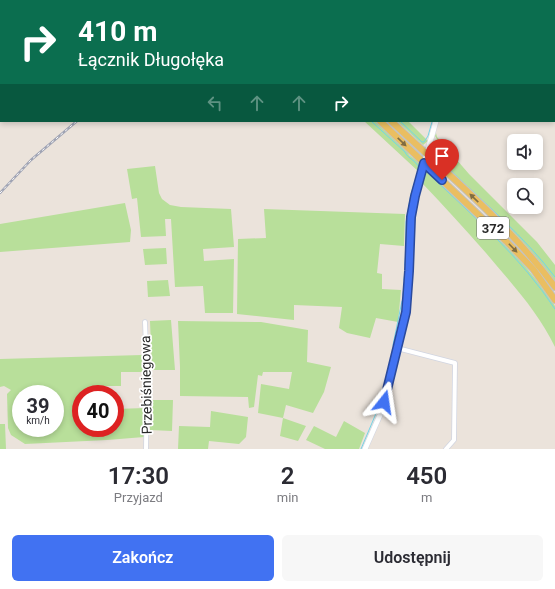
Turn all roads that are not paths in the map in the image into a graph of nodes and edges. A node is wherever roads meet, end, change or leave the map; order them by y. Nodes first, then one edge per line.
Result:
1 (381, 122) edge
2 (392, 122) edge
3 (436, 122) edge
4 (426, 154) junction
5 (424, 163) junction
6 (555, 287) edge
7 (555, 300) edge
8 (145, 322) dead end
9 (397, 348) junction
10 (146, 449) edge
11 (365, 449) edge
12 (446, 449) edge

1 -> 5 main road, 372
2 - 4 main road, 372
3 - 4 street
4 - 5 street
6 -> 4 main road, 372
5 -> 7 main road, 372
5 - 9 street
8 - 10 street, Przebiśniegowa
9 - 11 street
9 - 12 street

